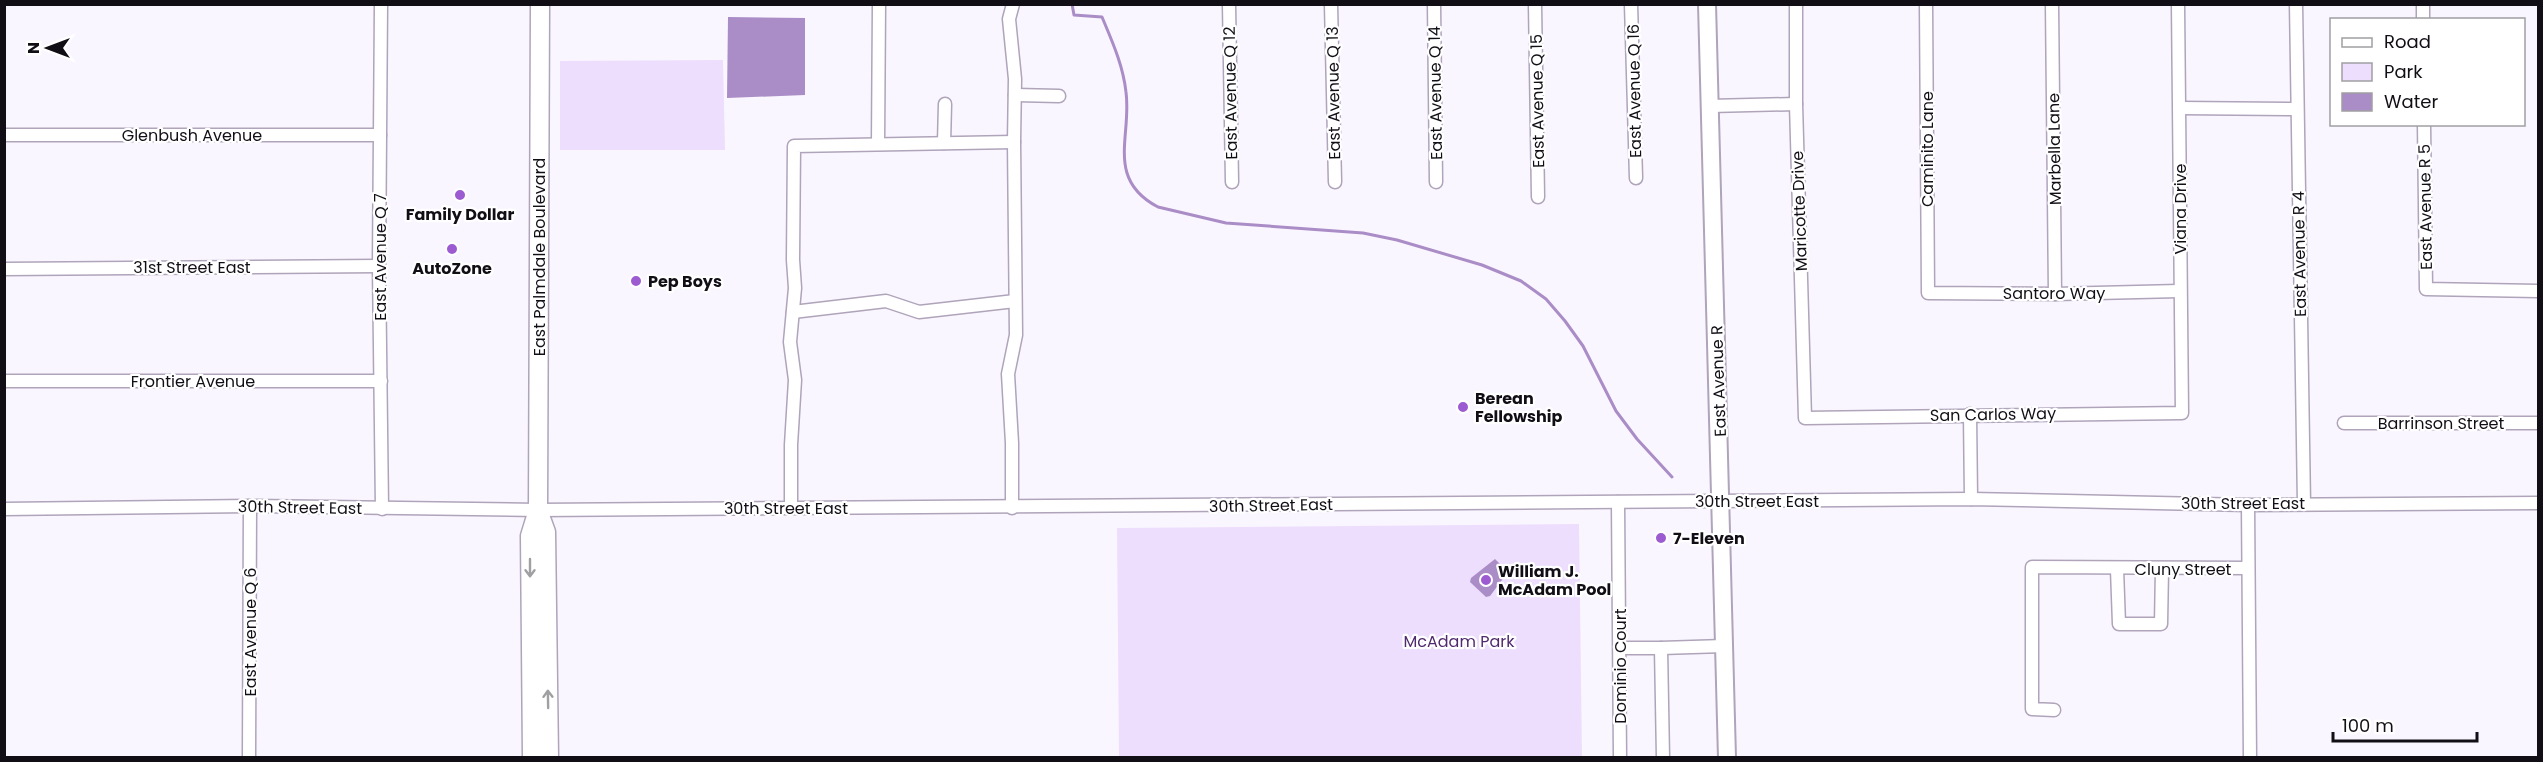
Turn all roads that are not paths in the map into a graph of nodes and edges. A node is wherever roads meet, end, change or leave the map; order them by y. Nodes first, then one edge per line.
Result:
1 (381, 4) edge
2 (540, 4) edge
3 (879, 4) edge
4 (1013, 4) edge
5 (1228, 4) edge
6 (1331, 4) edge
7 (1434, 4) edge
8 (1535, 4) edge
9 (1631, 4) edge
10 (1707, 4) edge
11 (1796, 4) edge
12 (1926, 4) edge
13 (2052, 4) edge
14 (2178, 4) edge
15 (2296, 4) edge
16 (1016, 95) junction
17 (1059, 96) dead end
18 (945, 104) dead end
19 (1796, 104) junction
20 (1710, 106) junction
21 (2180, 108) junction
22 (2296, 109) junction
23 (2424, 126) edge
24 (4, 135) edge
25 (380, 135) junction
26 (1014, 142) junction
27 (944, 143) junction
28 (878, 144) junction
29 (1636, 178) dead end
30 (1232, 182) dead end
31 (1335, 182) dead end
32 (1436, 182) dead end
33 (1538, 197) dead end
34 (379, 266) junction
35 (4, 269) edge
36 (2179, 291) junction
37 (2538, 291) edge
38 (1928, 293) joint
39 (2055, 294) junction
40 (1015, 301) junction
41 (793, 312) junction
42 (4, 381) edge
43 (381, 381) junction
44 (2182, 413) joint
45 (1970, 414) junction
46 (1805, 418) joint
47 (2344, 423) dead end
48 (2538, 423) edge
49 (1971, 500) junction
50 (1722, 501) junction
51 (1618, 502) junction
52 (2538, 503) edge
53 (2304, 504) junction
54 (2248, 505) junction
55 (250, 506) junction
56 (791, 508) junction
57 (1012, 508) junction
58 (4, 509) edge
59 (382, 509) junction
60 (538, 510) junction
61 (2248, 568) junction
62 (2118, 569) junction
63 (2162, 569) junction
64 (1724, 646) junction
65 (1620, 648) junction
66 (1661, 648) junction
67 (2054, 710) dead end
68 (249, 758) edge
69 (532, 758) edge
70 (549, 758) edge
71 (1620, 758) edge
72 (1663, 758) edge
73 (1727, 758) edge
74 (2250, 758) edge

1 - 25 street, East Avenue Q 7
2 - 60 highway, East Palmdale Boulevard
3 - 28 street
4 - 16 street
5 - 30 street, East Avenue Q 12
6 - 31 street, East Avenue Q 13
7 - 32 street, East Avenue Q 14
8 - 33 street, East Avenue Q 15
9 - 29 street, East Avenue Q 16
10 - 20 main road, East Avenue R
11 - 19 street, Maricotte Drive
12 - 38 street, Caminito Lane
13 - 39 street, Marbella Lane
14 - 21 street, Viana Drive
15 - 22 street, East Avenue R 4
16 - 17 street
16 - 26 street
18 - 27 street
19 - 20 street
19 - 46 street, Maricotte Drive
20 - 50 main road, East Avenue R
21 - 22 street
21 - 36 street, Viana Drive
22 - 53 street, East Avenue R 4
23 - 37 street, East Avenue R 5
24 - 25 street, Glenbush Avenue
25 - 34 street, East Avenue Q 7
26 - 27 street
26 - 40 street
27 - 28 street
28 - 41 street
34 - 35 street, 31st Street East
34 - 43 street, East Avenue Q 7
36 - 39 street, Santoro Way
36 - 44 street, Viana Drive
38 - 39 street, Santoro Way
40 - 41 street
40 - 57 street
41 - 56 street
42 - 43 street, Frontier Avenue
43 - 59 street, East Avenue Q 7
44 - 45 street, San Carlos Way
45 - 46 street, San Carlos Way
45 - 49 street
47 - 48 street, Barrinson Street
49 - 50 street, 30th Street East
49 - 54 street, 30th Street East
50 - 51 street, 30th Street East
50 - 64 main road, East Avenue R
51 - 57 street, 30th Street East
51 - 65 street, Dominio Court
52 - 53 street, 30th Street East
53 - 54 street, 30th Street East
54 - 61 street
55 - 58 street, 30th Street East
55 - 59 street, 30th Street East
55 - 68 street, East Avenue Q 6
56 - 57 street, 30th Street East
56 - 60 street, 30th Street East
59 - 60 street, 30th Street East
60 -> 69 highway, East Palmdale Boulevard
70 -> 60 highway, East Palmdale Boulevard
61 - 63 street, Cluny Street
61 - 74 street
62 - 63 street, Cluny Street
62 - 63 street
62 - 67 street, Cluny Street
64 - 66 street
64 - 73 main road, East Avenue R
65 - 66 street
65 - 71 street, Dominio Court
66 - 72 street

